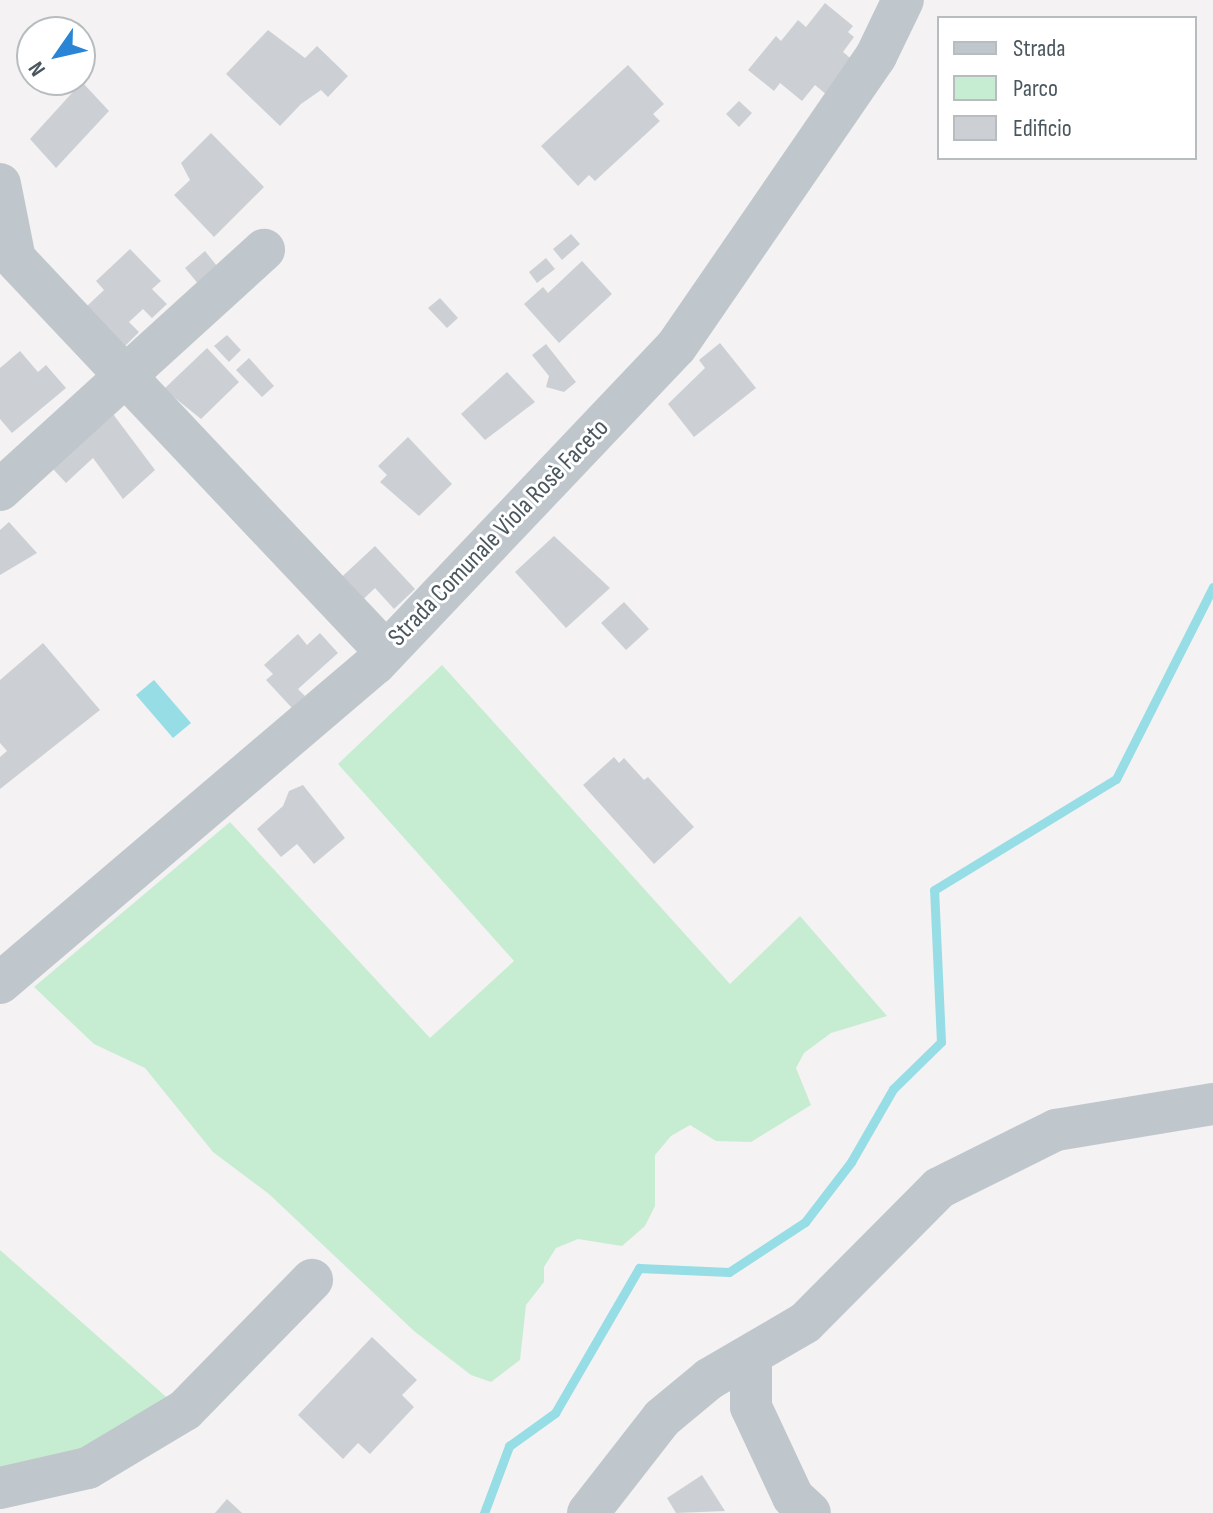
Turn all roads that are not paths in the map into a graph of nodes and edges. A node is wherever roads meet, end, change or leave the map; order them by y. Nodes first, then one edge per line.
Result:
1 (869, 0) edge
2 (903, 0) edge
3 (876, 56) junction
4 (0, 184) edge
5 (264, 250) dead end
6 (123, 377) junction
7 (0, 490) edge
8 (386, 652) junction
9 (0, 983) edge
10 (1213, 1104) edge
11 (312, 1280) dead end
12 (751, 1358) junction
13 (0, 1488) edge
14 (799, 1508) edge
15 (598, 1509) edge

1 - 3 street
2 - 3 street, Strada Comunale Viola Rosè Faceto
3 - 8 street, Strada Comunale Viola Rosè Faceto
4 - 6 street
5 - 6 street
6 - 7 street
6 - 8 street
8 - 9 street, Strada Comunale Viola Rosè Faceto
10 - 12 street
11 - 13 street
12 - 14 street
12 - 15 street

